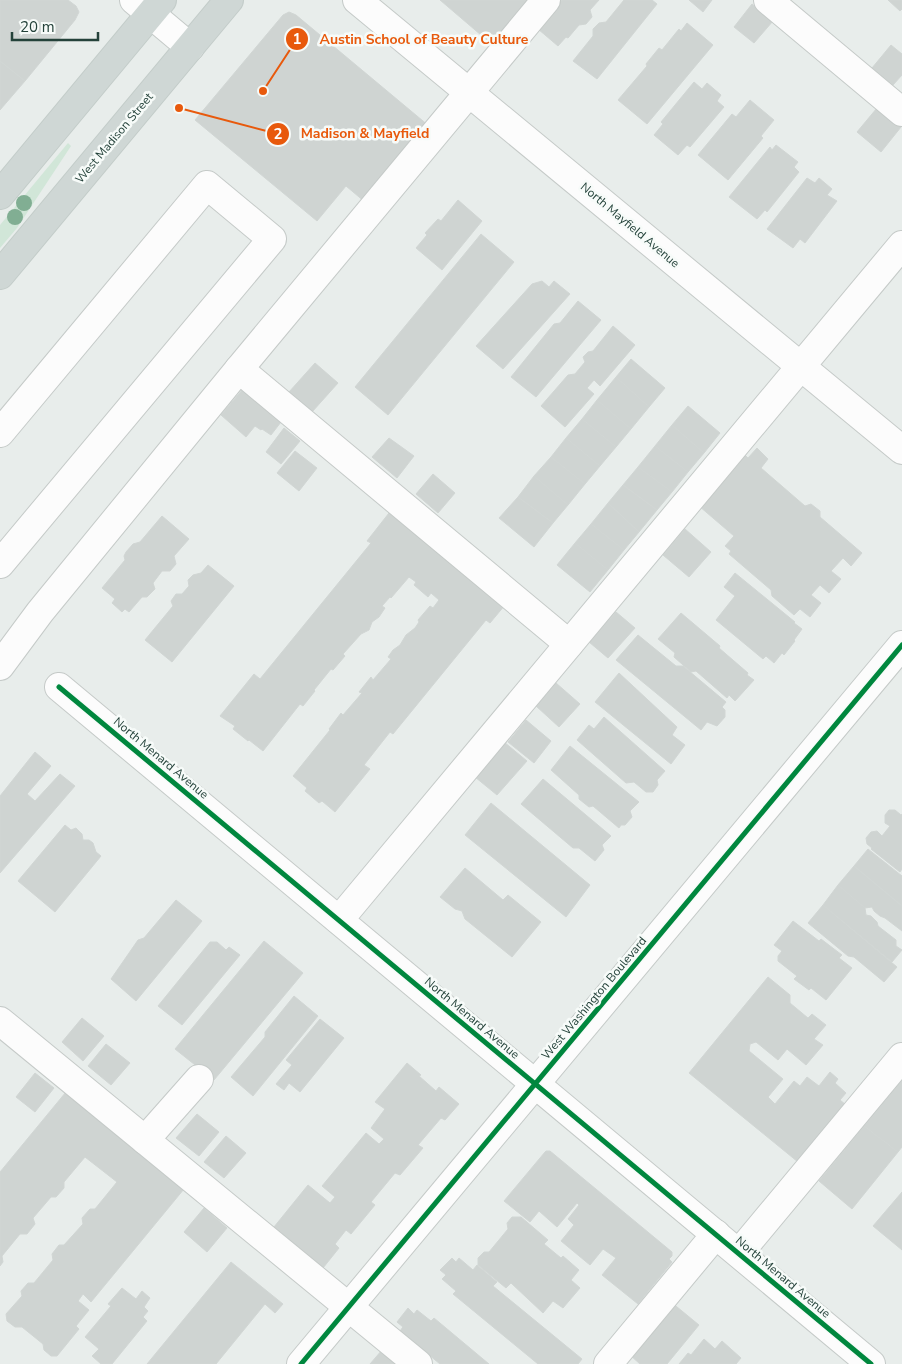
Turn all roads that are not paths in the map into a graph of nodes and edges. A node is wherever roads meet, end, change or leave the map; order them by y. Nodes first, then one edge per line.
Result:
1 (229, 0) edge
2 (357, 0) edge
3 (546, 0) edge
4 (768, 0) edge
5 (149, 5) edge
6 (190, 47) junction
7 (469, 92) junction
8 (902, 112) edge
9 (0, 195) edge
10 (902, 245) edge
11 (0, 275) edge
12 (800, 366) junction
13 (239, 369) junction
14 (0, 434) edge
15 (902, 450) edge
16 (0, 564) edge
17 (569, 644) junction
18 (902, 645) edge
19 (0, 666) edge
20 (59, 687) dead end
21 (339, 920) junction
22 (0, 1022) edge
23 (902, 1057) edge
24 (199, 1079) dead end
25 (535, 1084) junction
26 (145, 1140) junction
27 (716, 1234) junction
28 (739, 1253) junction
29 (348, 1307) junction
30 (301, 1364) edge
31 (418, 1364) edge
32 (608, 1364) edge
33 (871, 1364) edge

1 - 6 main road, West Madison Street
2 - 7 street, North Mayfield Avenue
3 - 7 street
4 - 8 street
5 - 6 street
5 - 9 main road
6 - 11 main road, West Madison Street
7 - 12 street, North Mayfield Avenue
7 - 13 street
10 - 12 street
12 - 15 street, North Mayfield Avenue
12 - 17 street
13 - 17 street
13 - 19 street
14 - 16 street
17 - 21 street
18 - 25 street, West Washington Boulevard
20 - 21 street, North Menard Avenue
21 - 25 street, North Menard Avenue
22 - 26 street
23 - 28 street
24 - 26 street
25 - 27 street, North Menard Avenue
25 - 29 street, West Washington Boulevard
26 - 29 street
27 - 28 street, North Menard Avenue
27 - 32 street
28 - 33 street, North Menard Avenue
29 - 30 street, West Washington Boulevard
29 - 31 street

